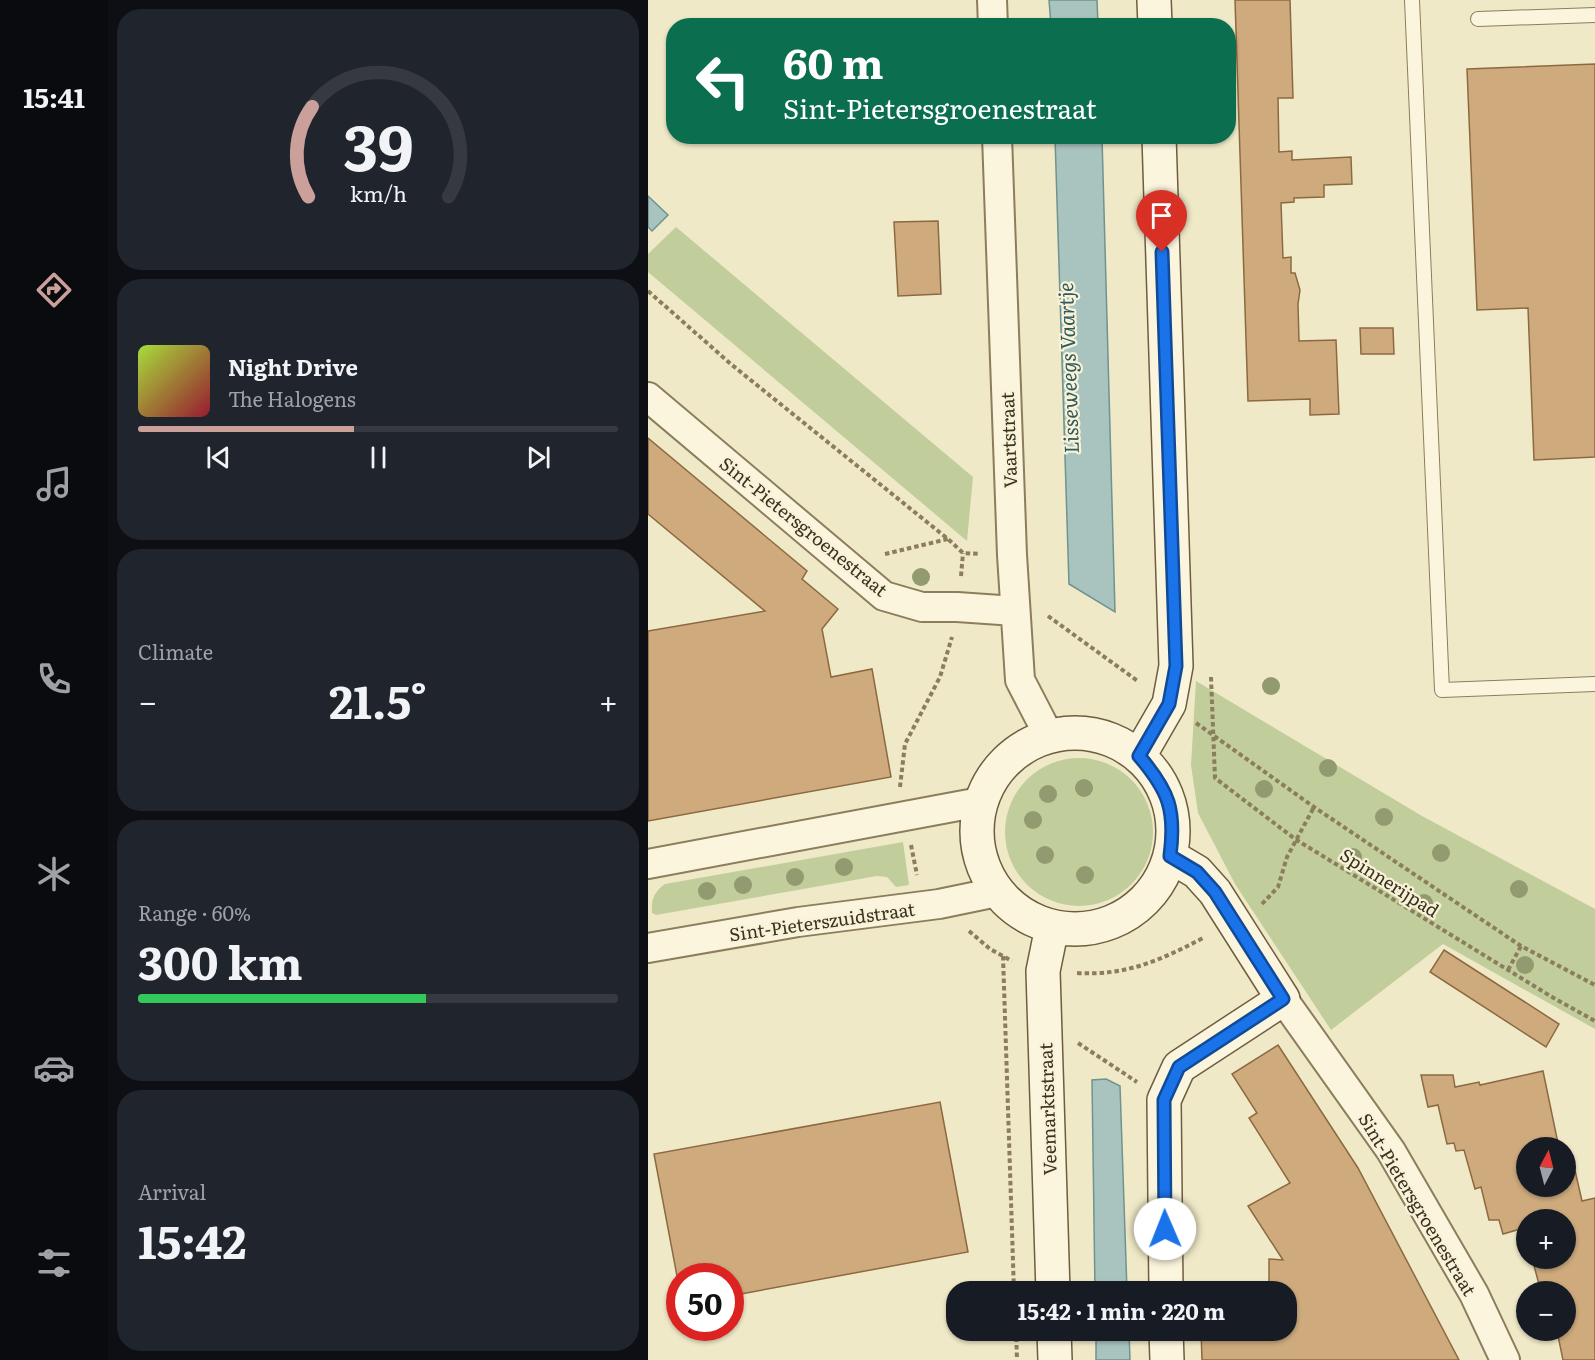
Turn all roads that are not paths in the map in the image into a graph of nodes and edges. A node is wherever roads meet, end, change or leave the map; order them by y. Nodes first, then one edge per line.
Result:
1 (992, 0) edge
2 (1154, 0) edge
3 (1412, 0) edge
4 (1595, 15) edge
5 (993, 18) edge
6 (1155, 18) edge
7 (1478, 20) dead end
8 (998, 144) edge
9 (1159, 144) edge
10 (648, 397) edge
11 (1028, 611) junction
12 (1595, 684) edge
13 (1049, 736) junction
14 (1139, 756) junction
15 (980, 802) junction
16 (1170, 856) junction
17 (648, 864) edge
18 (997, 892) junction
19 (1052, 927) junction
20 (648, 948) edge
21 (1283, 999) junction
22 (1053, 1281) edge
23 (1166, 1281) edge
24 (1054, 1341) edge
25 (1166, 1341) edge
26 (1055, 1360) edge
27 (1167, 1360) edge
28 (1505, 1360) edge

1 - 5 street
2 - 6 main road
3 - 12 lane
4 - 7 lane
8 - 11 street, Vaartstraat
9 - 14 main road
10 - 11 street, Sint-Pietersgroenestraat
11 - 13 street, Vaartstraat
13 - 14 main road
13 - 15 main road
14 - 16 main road
15 - 17 street
15 - 18 main road
16 - 19 main road
16 - 21 main road, Sint-Pietersgroenestraat
18 - 19 main road
18 - 20 street, Sint-Pieterszuidstraat
19 - 22 main road, Veemarktstraat
21 - 23 main road
21 - 28 street, Sint-Pietersgroenestraat
24 - 26 main road
25 - 27 main road

